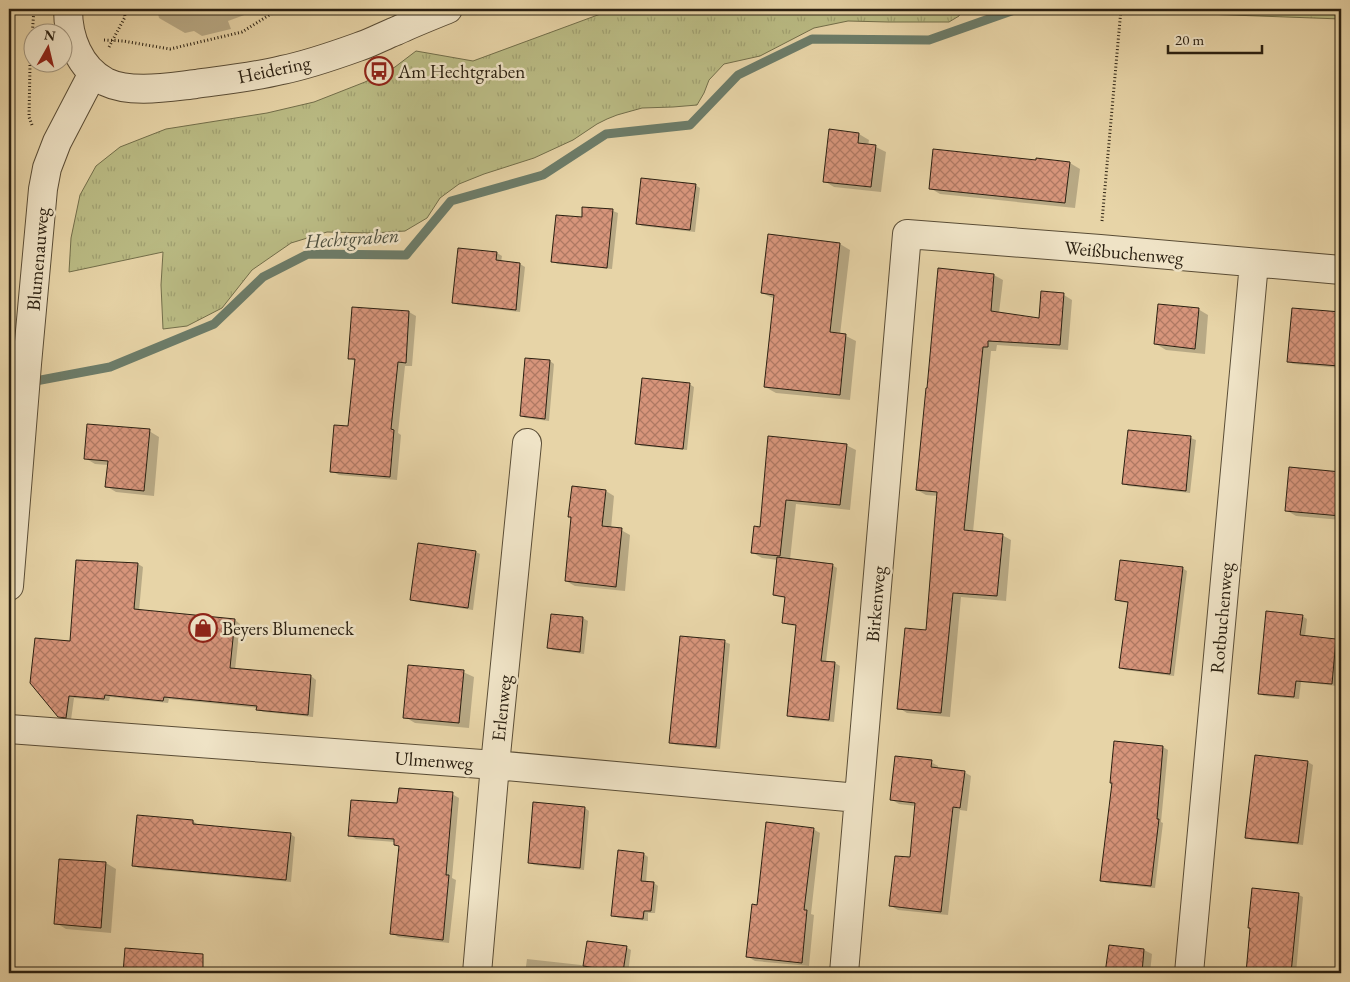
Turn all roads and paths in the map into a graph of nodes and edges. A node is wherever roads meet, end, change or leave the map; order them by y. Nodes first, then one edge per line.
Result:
1 (34, 9) edge
2 (68, 9) edge
3 (124, 9) edge
4 (279, 9) edge
5 (448, 9) edge
6 (1121, 9) edge
7 (33, 22) edge
8 (30, 72) edge
9 (93, 73) junction
10 (32, 126) dead end
11 (907, 234) joint
12 (1100, 249) junction
13 (1254, 263) junction
14 (1341, 270) edge
15 (527, 443) dead end
16 (9, 586) edge
17 (9, 729) edge
18 (495, 765) junction
19 (858, 798) junction
20 (477, 973) edge
21 (844, 973) edge
22 (1189, 973) edge

1 - 7 path
2 - 9 street
3 - 4 path
5 - 9 street, Heidering
6 - 12 path
8 - 10 path
9 - 16 street, Blumenauweg
11 - 12 street, Weißbuchenweg
11 - 19 street, Birkenweg
12 - 13 street, Weißbuchenweg
13 - 14 street, Weißbuchenweg
13 - 22 street, Rotbuchenweg
15 - 18 street, Erlenweg
17 - 18 street, Ulmenweg
18 - 19 street, Ulmenweg
18 - 20 street, Erlenweg
19 - 21 street, Birkenweg

